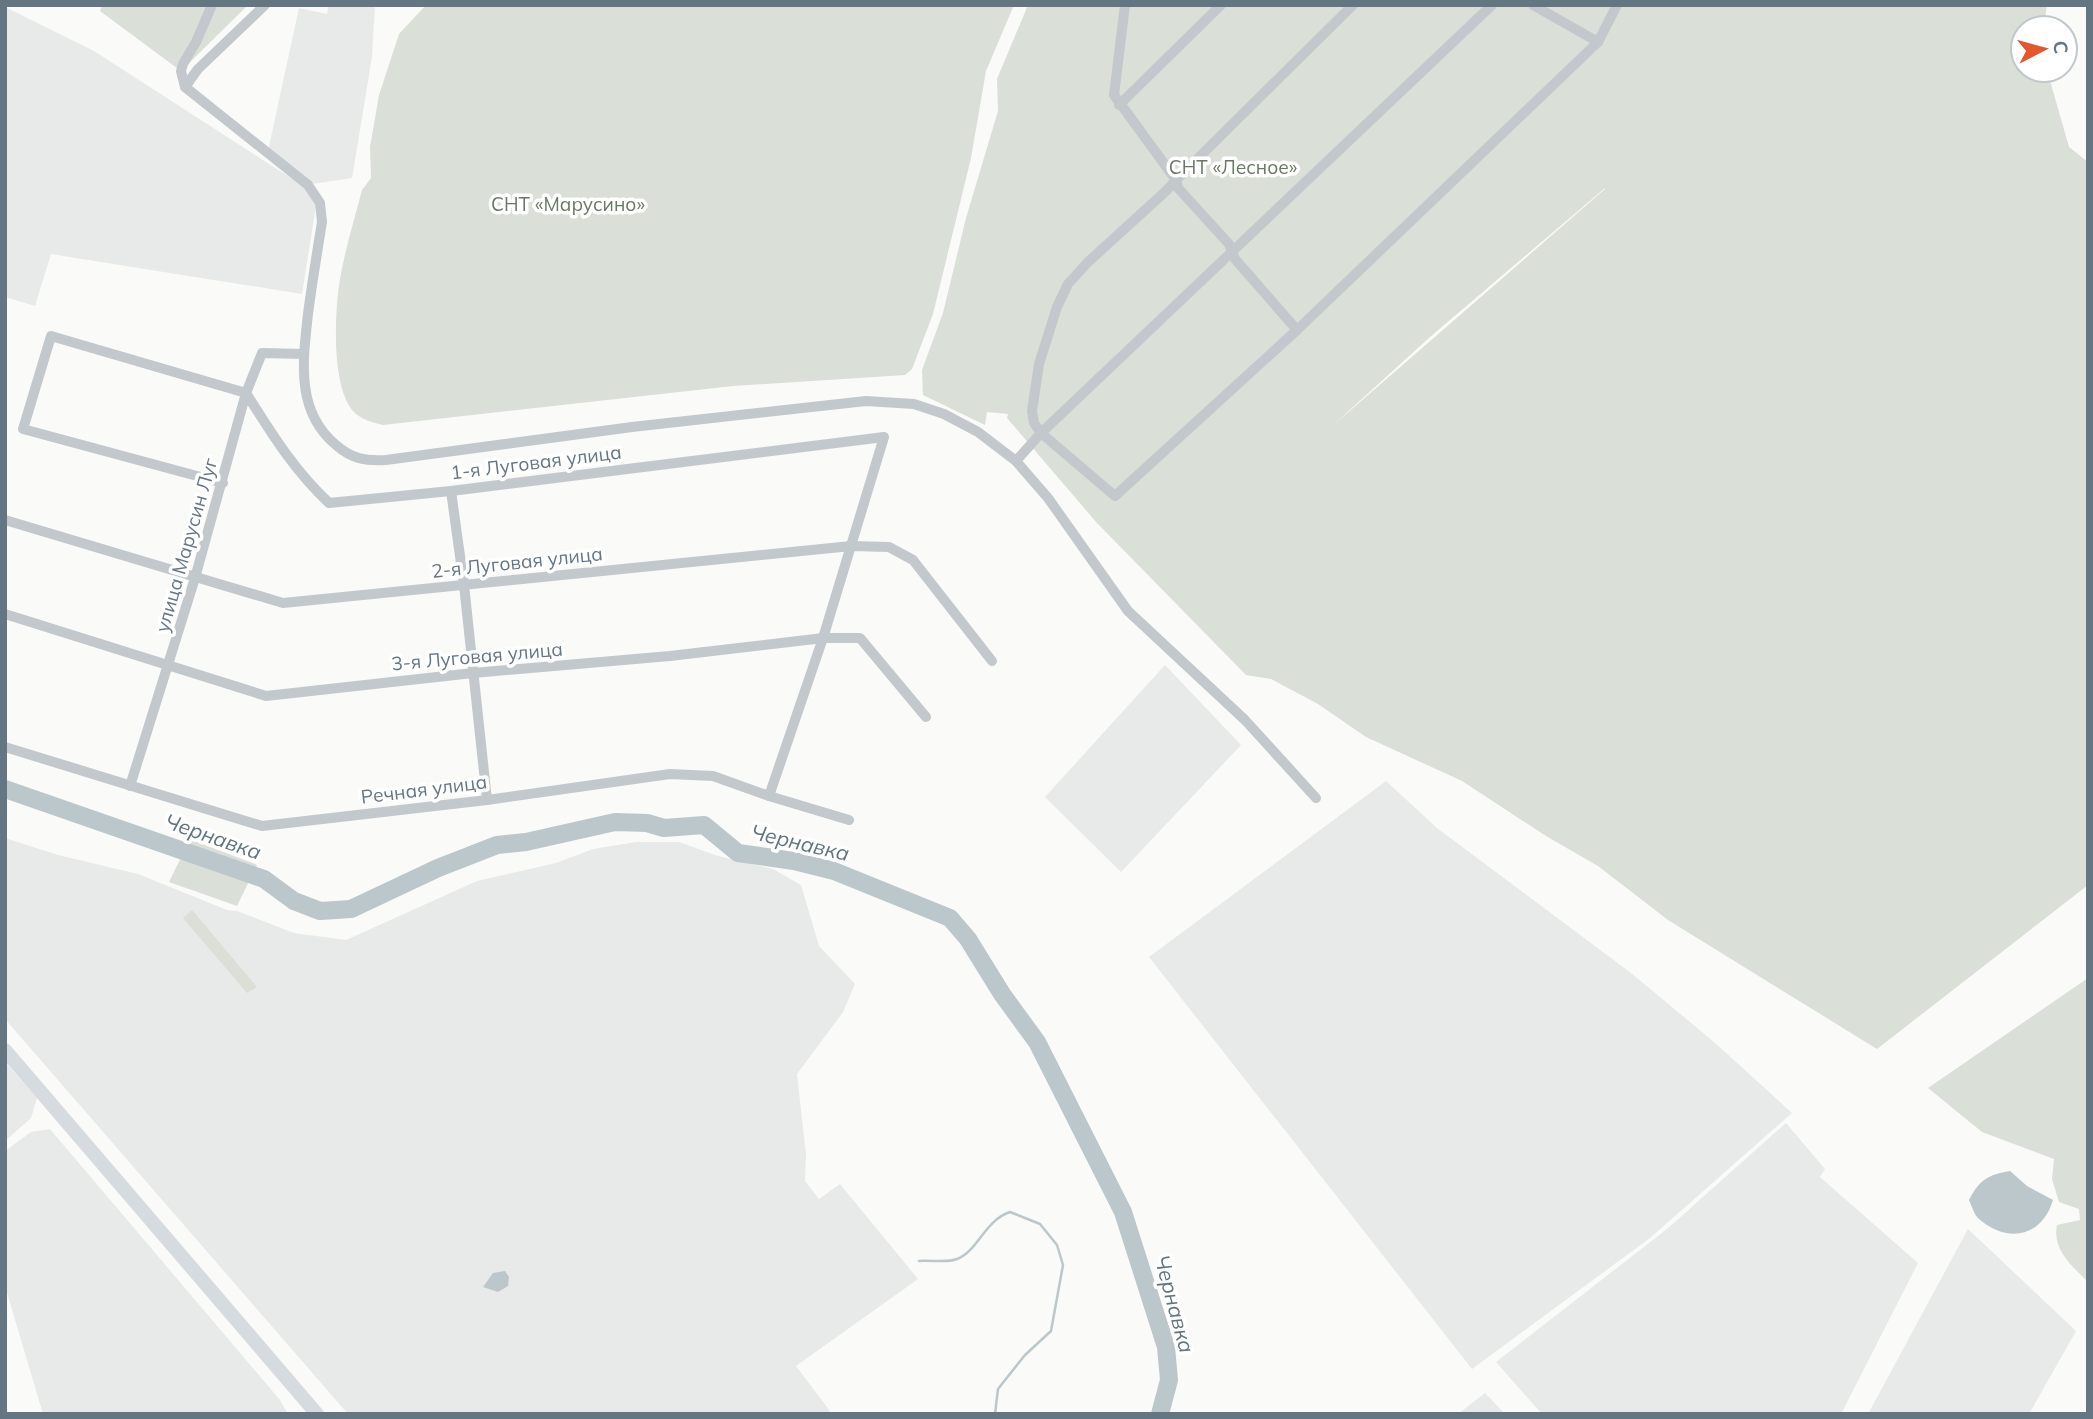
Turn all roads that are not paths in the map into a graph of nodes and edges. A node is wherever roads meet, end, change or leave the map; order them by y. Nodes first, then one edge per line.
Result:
1 (212, 5) edge
2 (265, 5) edge
3 (1125, 5) edge
4 (1221, 5) edge
5 (1353, 5) edge
6 (1492, 5) edge
7 (1534, 5) edge
8 (1617, 5) edge
9 (1598, 42) junction
10 (185, 87) junction
11 (1119, 105) junction
12 (1176, 180) junction
13 (1234, 252) junction
14 (1297, 330) junction
15 (304, 354) junction
16 (246, 393) junction
17 (1041, 433) junction
18 (1016, 461) junction
19 (223, 483) junction
20 (451, 491) junction
21 (5, 520) edge
22 (851, 546) junction
23 (195, 578) junction
24 (464, 585) junction
25 (5, 614) edge
26 (822, 638) junction
27 (992, 661) dead end
28 (169, 665) junction
29 (473, 673) junction
30 (926, 717) dead end
31 (5, 747) edge
32 (130, 786) junction
33 (769, 796) junction
34 (1316, 798) dead end
35 (487, 800) junction
36 (849, 820) dead end
37 (5, 1050) edge
38 (317, 1414) edge

1 - 10 street
2 - 10 street
3 - 11 street
4 - 11 street
5 - 12 street
6 - 13 street
7 - 9 street
8 - 9 street
9 - 14 street
10 - 15 street
11 - 12 street
12 - 13 street
12 - 17 street
13 - 14 street
13 - 17 street
14 - 17 street
15 - 16 street, улица Марусин Луг
15 - 18 street
16 - 19 street, улица Марусин Луг
16 - 19 street
16 - 20 street, 1-я Луговая улица
17 - 18 street
18 - 34 street
19 - 23 street, улица Марусин Луг
20 - 22 street, 1-я Луговая улица
20 - 24 street
21 - 23 street, 2-я Луговая улица
22 - 24 street, 2-я Луговая улица
22 - 26 street
22 - 27 street, 2-я Луговая улица
23 - 24 street, 2-я Луговая улица
23 - 28 street, улица Марусин Луг
24 - 29 street
25 - 28 street, 3-я Луговая улица
26 - 29 street, 3-я Луговая улица
26 - 30 street, 3-я Луговая улица
26 - 33 street
28 - 29 street, 3-я Луговая улица
28 - 32 street, улица Марусин Луг
29 - 35 street
31 - 32 street, Речная улица
32 - 35 street, Речная улица
33 - 35 street, Речная улица
33 - 36 street, Речная улица
37 - 38 main road

